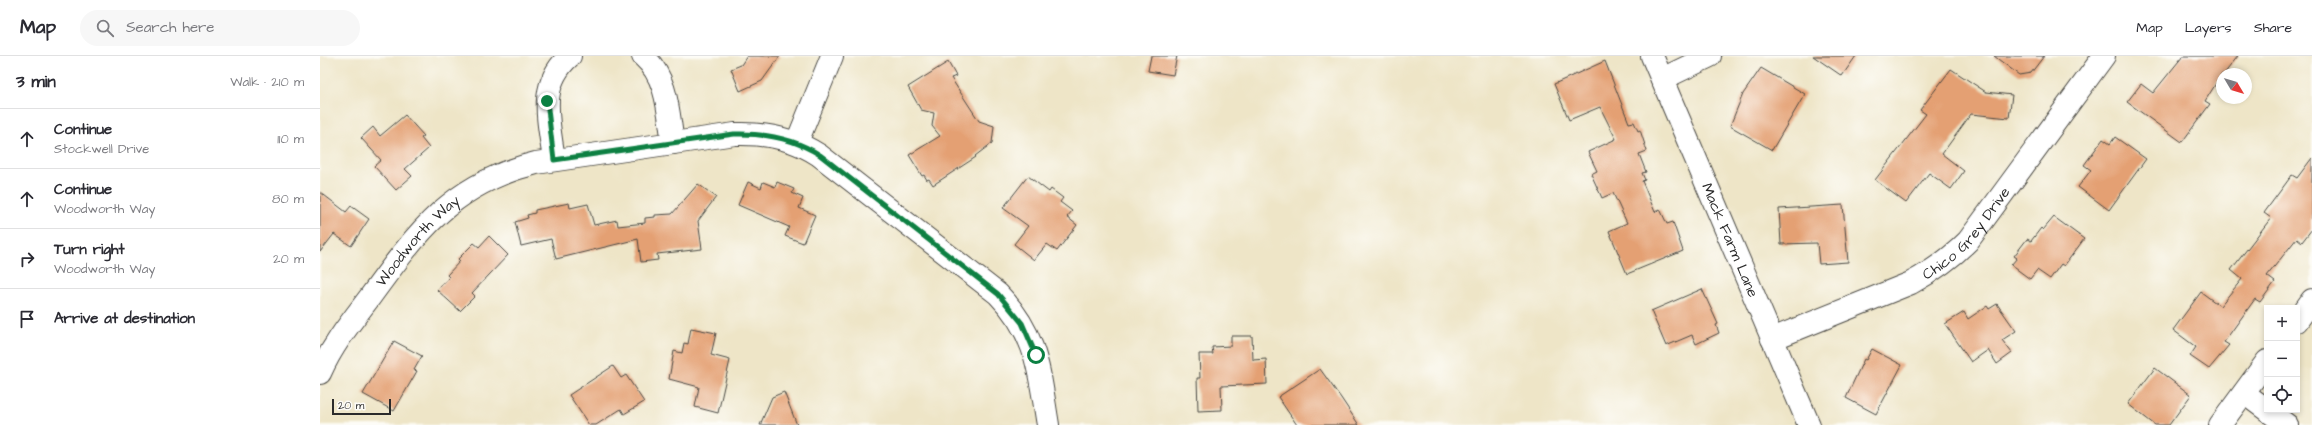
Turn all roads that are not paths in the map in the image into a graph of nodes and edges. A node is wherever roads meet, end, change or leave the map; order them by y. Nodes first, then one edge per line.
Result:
1 (570, 56) edge
2 (643, 56) edge
3 (832, 56) edge
4 (1652, 56) edge
5 (1710, 56) edge
6 (2104, 56) edge
7 (1662, 79) junction
8 (797, 142) junction
9 (672, 143) junction
10 (554, 160) junction
11 (2312, 300) edge
12 (2300, 317) edge
13 (1772, 339) junction
14 (2264, 365) edge
15 (320, 373) edge
16 (2244, 393) junction
17 (1048, 425) edge
18 (1809, 425) edge
19 (2220, 425) edge
20 (2287, 425) edge

1 - 10 street
2 - 9 street
3 - 8 street
4 - 7 street, Mack Farm Lane
5 - 7 street
6 - 13 street, Chico Grey Drive
7 - 13 street, Mack Farm Lane
8 - 9 street, Woodworth Way
8 - 17 street, Woodworth Way
9 - 10 street, Woodworth Way
10 - 15 street, Woodworth Way
11 - 12 street
13 - 18 street, Mack Farm Lane
14 - 16 street
16 - 19 street
16 - 20 street

